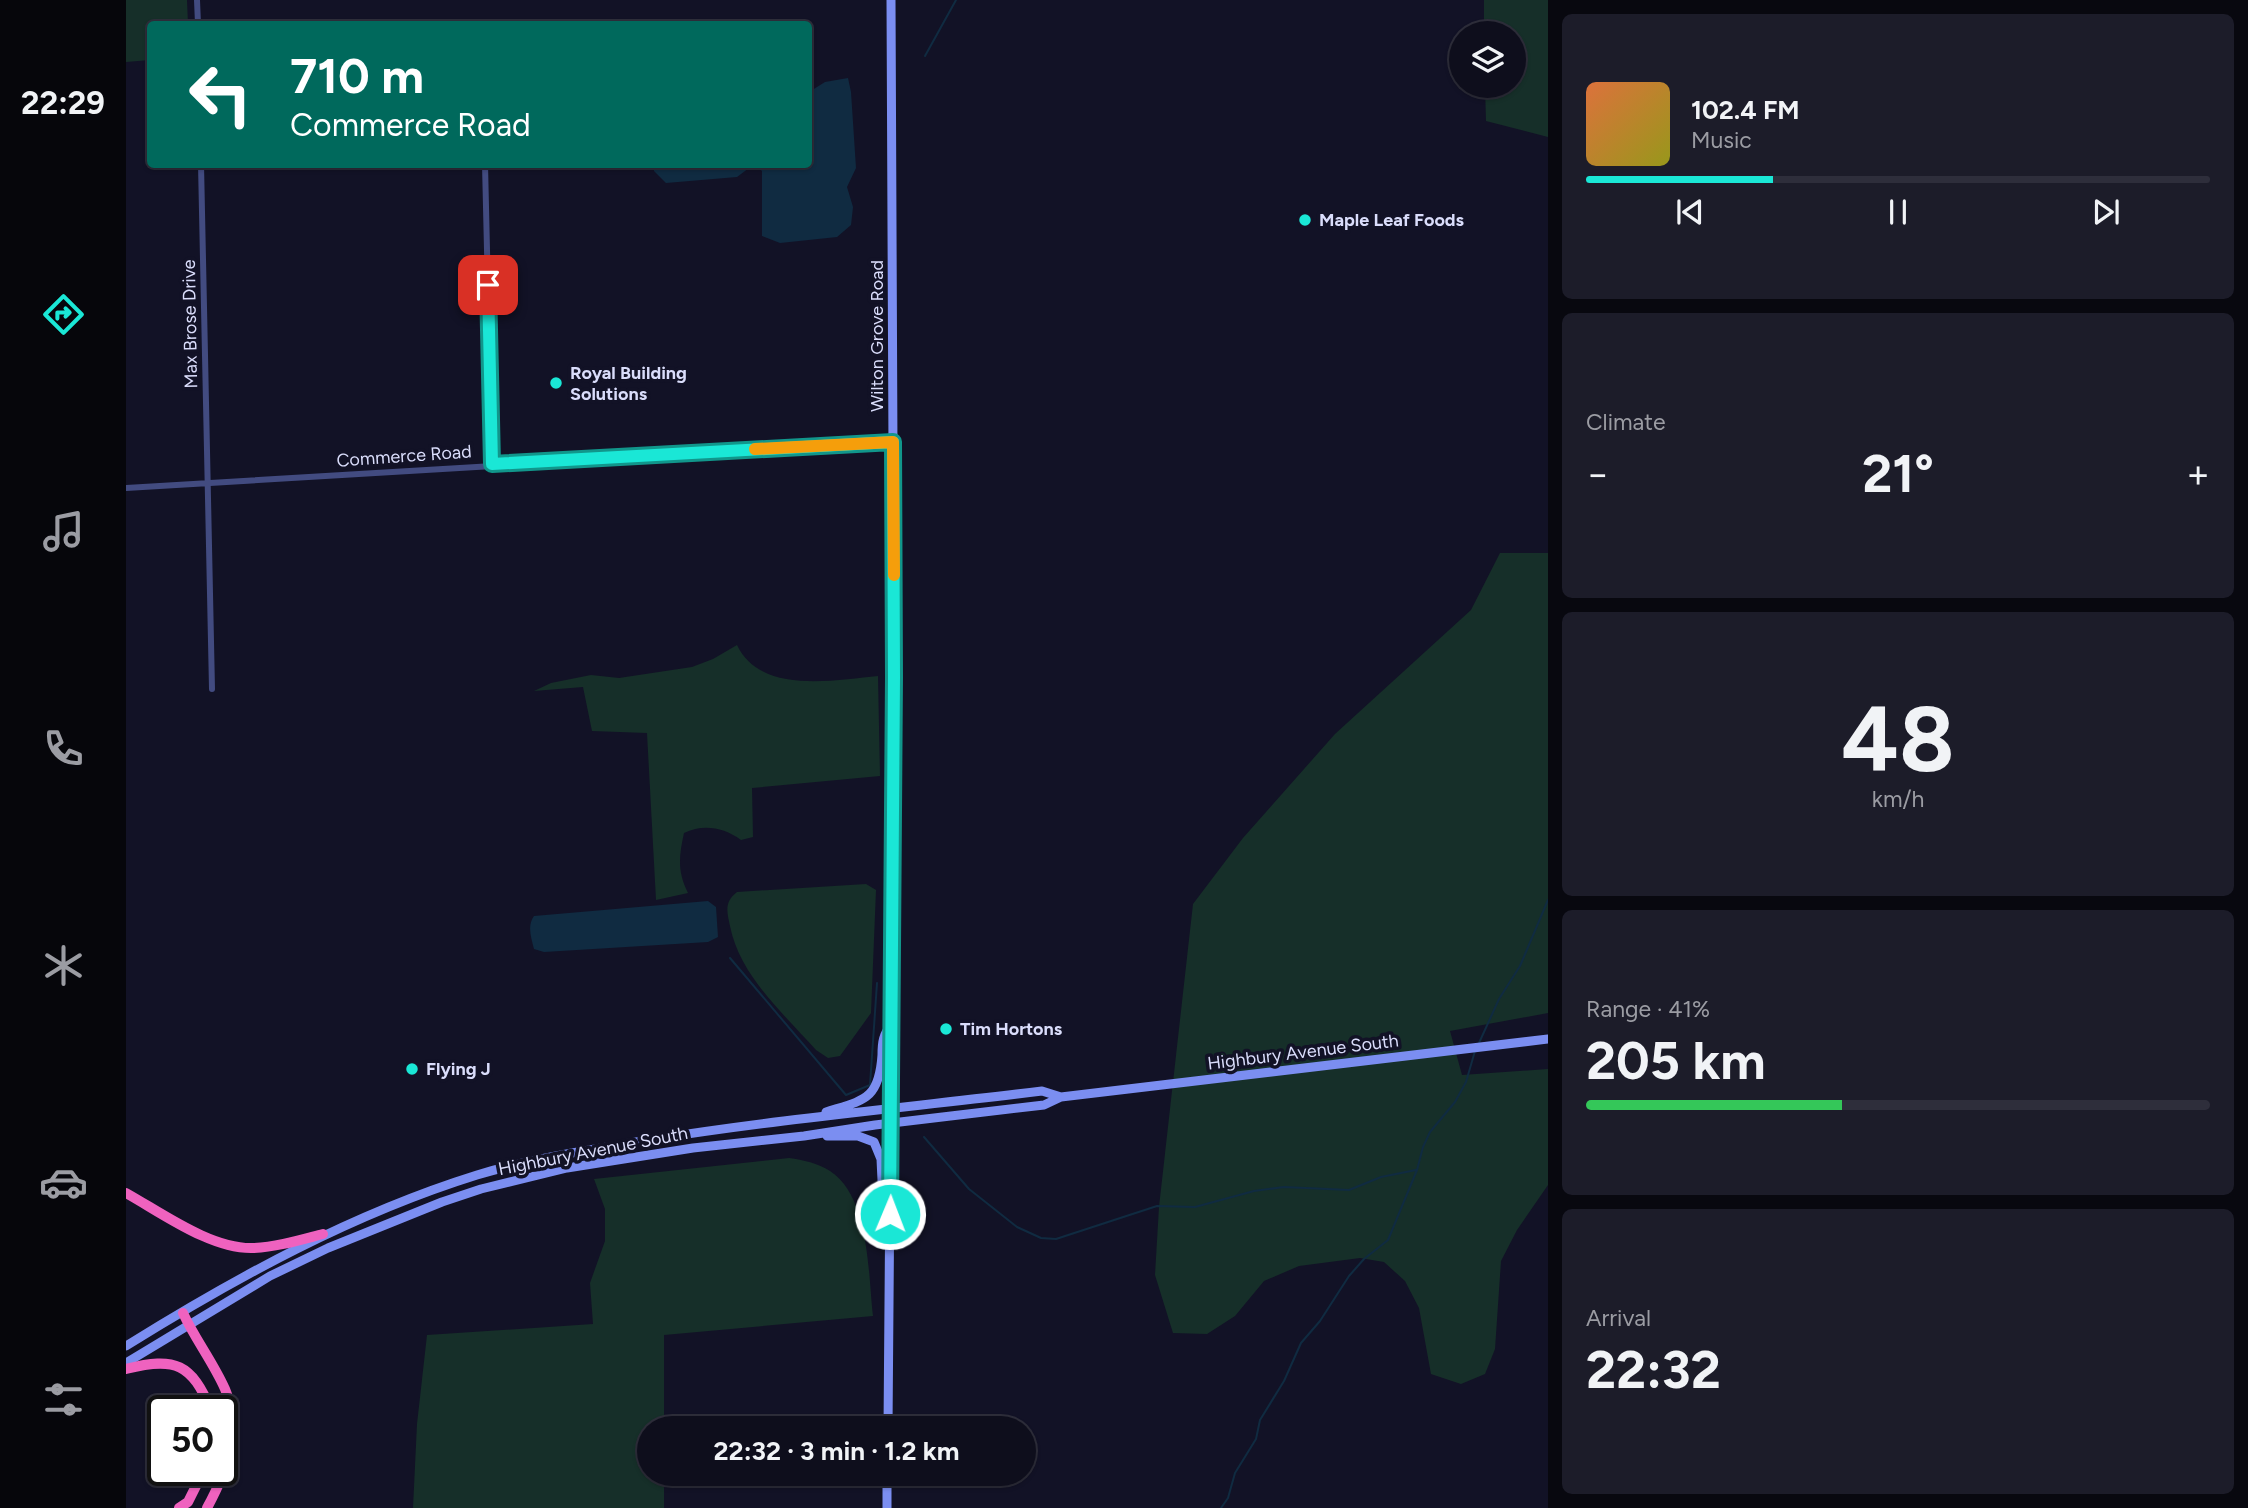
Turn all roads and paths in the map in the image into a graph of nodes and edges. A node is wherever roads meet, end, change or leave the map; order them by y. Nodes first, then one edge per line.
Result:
1 (197, 0) edge
2 (891, 0) edge
3 (198, 21) edge
4 (201, 168) edge
5 (485, 168) edge
6 (893, 442) junction
7 (492, 464) junction
8 (207, 482) junction
9 (126, 488) edge
10 (212, 689) dead end
11 (892, 1024) junction
12 (1548, 1039) edge
13 (1061, 1097) junction
14 (891, 1109) junction
15 (802, 1119) junction
16 (891, 1124) junction
17 (804, 1136) junction
18 (126, 1193) edge
19 (323, 1234) junction
20 (889, 1265) junction
21 (183, 1313) junction
22 (189, 1326) junction
23 (126, 1346) edge
24 (126, 1363) edge
25 (126, 1370) edge
26 (205, 1395) edge
27 (888, 1416) edge
28 (196, 1486) edge
29 (887, 1486) edge
30 (179, 1508) edge
31 (207, 1508) edge
32 (887, 1508) edge

1 - 3 street
2 - 6 main road, Wilton Grove Road
4 - 8 street, Max Brose Drive
5 - 7 street
6 - 7 street, Commerce Road
6 - 11 main road, Wilton Grove Road
7 - 8 street, Commerce Road
8 - 9 street, Commerce Road
8 - 10 street, Max Brose Drive
11 - 14 main road, Wilton Grove Road
11 - 15 main road
12 - 13 main road, Highbury Avenue South
13 - 14 main road, Highbury Avenue South
13 - 16 main road, Highbury Avenue South
14 - 15 main road, Highbury Avenue South
14 - 16 main road, Wilton Grove Road
15 - 19 main road, Highbury Avenue South
16 - 17 main road, Highbury Avenue South
16 - 20 main road, Wilton Grove Road
17 - 20 main road
17 - 22 main road, Highbury Avenue South
18 - 19 highway
19 - 21 main road, Highbury Avenue South
20 - 27 main road, Wilton Grove Road
21 - 22 highway
21 - 23 main road, Highbury Avenue South
22 - 24 main road, Highbury Avenue South
22 - 31 highway
25 - 26 highway
28 - 30 highway
29 - 32 main road

